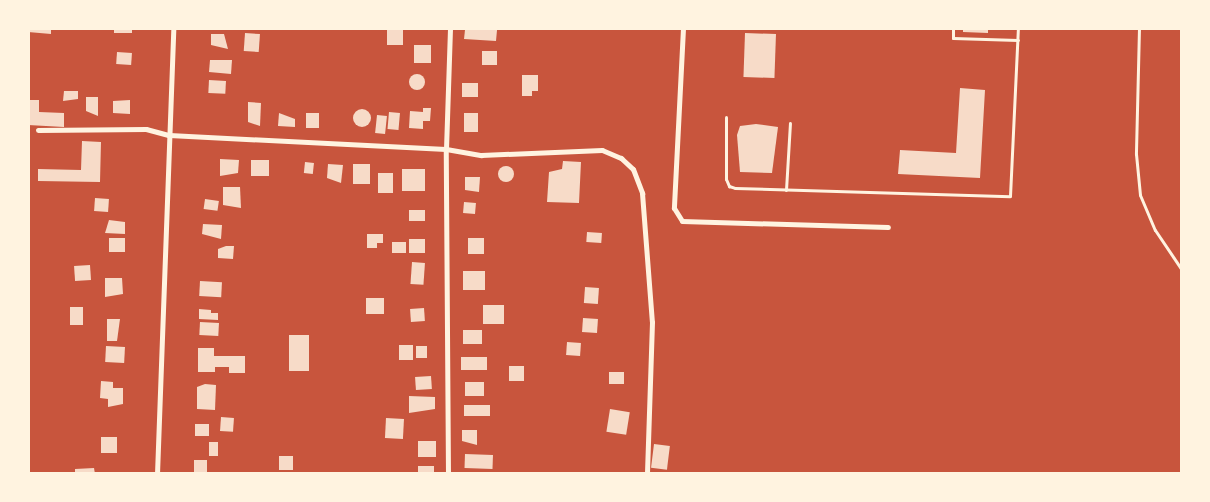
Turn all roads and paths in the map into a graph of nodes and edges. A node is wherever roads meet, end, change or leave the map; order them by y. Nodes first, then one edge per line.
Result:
1 (173, 28) edge
2 (450, 28) edge
3 (683, 28) edge
4 (953, 28) edge
5 (1018, 28) edge
6 (1139, 28) edge
7 (1017, 40) junction
8 (726, 117) dead end
9 (790, 123) dead end
10 (38, 130) dead end
11 (169, 135) junction
12 (446, 150) junction
13 (786, 190) junction
14 (888, 227) dead end
15 (1182, 270) edge
16 (157, 474) edge
17 (447, 474) edge
18 (647, 474) edge

1 - 11 street
2 - 12 street
3 - 14 street
4 - 7 lane
5 - 7 lane
6 - 15 lane
7 - 13 lane
8 - 13 lane
9 - 13 lane
10 - 11 street
11 - 12 street
11 - 16 street
12 - 17 street
12 - 18 street

